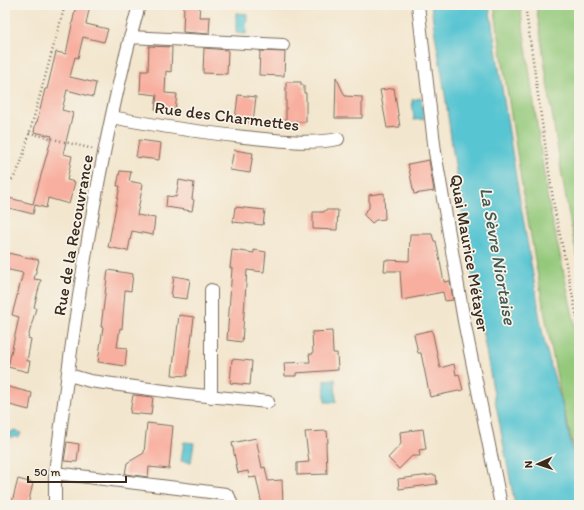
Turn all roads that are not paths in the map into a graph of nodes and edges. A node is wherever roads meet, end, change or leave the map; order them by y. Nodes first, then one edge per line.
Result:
1 (139, 5) edge
2 (418, 5) edge
3 (130, 37) junction
4 (283, 45) dead end
5 (112, 117) junction
6 (338, 139) dead end
7 (211, 290) dead end
8 (69, 375) junction
9 (211, 397) junction
10 (268, 402) dead end
11 (55, 473) junction
12 (55, 505) edge
13 (232, 505) edge
14 (501, 505) edge

1 - 3 street, Rue de la Recouvrance
2 - 14 street, Quai Maurice Métayer
3 - 4 street
3 - 5 street, Rue de la Recouvrance
5 - 6 street, Rue des Charmettes
5 - 8 street, Rue de la Recouvrance
7 - 9 street
8 - 9 street
8 - 11 street, Rue de la Recouvrance
9 - 10 street
11 - 12 street, Rue de la Recouvrance
11 - 13 street

